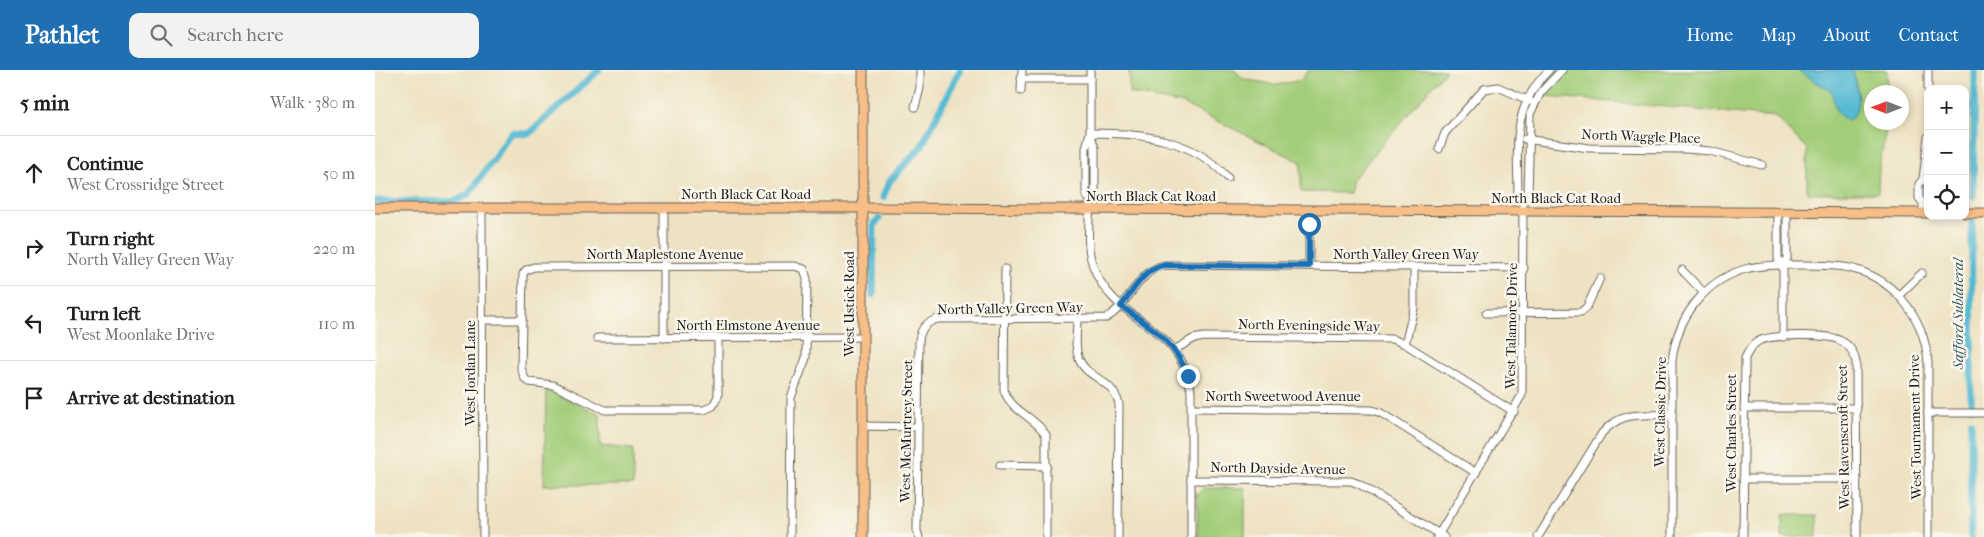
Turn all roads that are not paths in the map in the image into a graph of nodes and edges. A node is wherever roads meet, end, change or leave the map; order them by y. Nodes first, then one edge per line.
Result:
1 (863, 70) edge
2 (920, 70) edge
3 (1021, 70) edge
4 (1090, 70) edge
5 (1549, 70) edge
6 (1562, 70) edge
7 (1928, 70) edge
8 (1021, 79) junction
9 (1090, 79) junction
10 (1928, 85) edge
11 (1021, 91) dead end
12 (1527, 99) junction
13 (1535, 103) junction
14 (915, 107) dead end
15 (1090, 133) junction
16 (1518, 138) junction
17 (1529, 139) junction
18 (1439, 149) dead end
19 (1762, 164) dead end
20 (1228, 178) dead end
21 (1924, 183) edge
22 (1523, 200) junction
23 (1924, 206) edge
24 (1924, 207) edge
25 (375, 208) edge
26 (482, 208) junction
27 (664, 208) junction
28 (863, 208) junction
29 (1090, 210) junction
30 (1309, 211) junction
31 (1524, 212) junction
32 (1782, 213) junction
33 (1969, 213) edge
34 (1984, 213) edge
35 (1783, 265) junction
36 (1309, 266) junction
37 (664, 267) junction
38 (1415, 267) junction
39 (1524, 268) junction
40 (1005, 269) dead end
41 (1682, 270) dead end
42 (1921, 273) dead end
43 (1601, 278) dead end
44 (1704, 293) junction
45 (1899, 295) junction
46 (1121, 306) junction
47 (1486, 313) dead end
48 (1524, 313) junction
49 (486, 320) dead end
50 (522, 320) junction
51 (1005, 320) junction
52 (1077, 320) junction
53 (924, 326) joint
54 (1783, 336) junction
55 (719, 337) junction
56 (807, 337) junction
57 (863, 337) junction
58 (597, 338) dead end
59 (664, 338) junction
60 (1405, 344) junction
61 (1175, 349) junction
62 (1191, 408) junction
63 (1744, 408) junction
64 (1857, 408) junction
65 (1514, 412) junction
66 (1928, 413) junction
67 (1984, 413) edge
68 (1672, 415) junction
69 (863, 426) junction
70 (918, 426) junction
71 (1000, 465) dead end
72 (1047, 466) junction
73 (1476, 472) junction
74 (1743, 479) junction
75 (1857, 479) junction
76 (1191, 480) junction
77 (1440, 536) edge
78 (483, 537) edge
79 (790, 537) edge
80 (863, 537) edge
81 (919, 537) edge
82 (1047, 537) edge
83 (1118, 537) edge
84 (1191, 537) edge
85 (1538, 537) edge
86 (1672, 537) edge
87 (1743, 537) edge
88 (1857, 537) edge
89 (1928, 537) edge

1 - 28 main road, West Ustick Road
2 - 14 street
3 - 8 street
4 - 9 street
5 - 12 street
6 - 13 street
7 - 10 street
8 - 9 street
8 - 11 street
9 - 15 street
12 - 13 street
12 - 16 street
12 - 18 street
13 - 17 street
15 - 20 street
15 - 29 street
16 - 17 street, North Waggle Place
16 - 22 street
17 - 19 street, North Waggle Place
17 - 22 street
21 - 23 street
22 - 31 street, West Talamore Drive
24 - 32 main road, North Black Cat Road
25 - 26 main road, North Black Cat Road
26 - 27 main road, North Black Cat Road
26 - 78 street, West Jordan Lane
27 - 28 main road, North Black Cat Road
27 - 37 street
28 - 29 main road, North Black Cat Road
28 - 57 main road, West Ustick Road
29 - 30 main road, North Black Cat Road
29 - 46 street
30 - 31 main road, North Black Cat Road
30 - 36 street
31 - 32 main road, North Black Cat Road
31 - 39 street, West Talamore Drive
32 - 35 street
33 - 34 main road
35 - 44 street, West Classic Drive
35 - 45 street, West Tournament Drive
35 - 54 street
36 - 38 street, North Valley Green Way
36 - 46 street, North Valley Green Way
37 - 50 street, North Maplestone Avenue
37 - 56 street, North Maplestone Avenue
37 - 59 street
38 - 39 street, North Valley Green Way
38 - 60 street
39 - 48 street, West Talamore Drive
40 - 51 street
41 - 44 street
42 - 45 street
43 - 48 street
44 - 68 street, West Classic Drive
45 - 66 street, West Tournament Drive
46 - 52 street, North Valley Green Way
46 - 61 street
47 - 48 street
48 - 65 street, West Talamore Drive
49 - 50 street
50 - 55 street
51 - 52 street, North Valley Green Way
51 - 53 street, North Valley Green Way
51 - 72 street
52 - 83 street
53 - 70 street, West McMurtrey Street
54 - 63 street, West Charles Street
54 - 64 street, West Ravenscroft Street
55 - 56 street, North Elmstone Avenue
55 - 59 street, North Elmstone Avenue
56 - 57 street, North Elmstone Avenue
56 - 79 street
57 - 69 main road, West Ustick Road
58 - 59 street, North Elmstone Avenue
60 - 61 street, North Eveningside Way
60 - 65 street, North Eveningside Way
61 - 62 street
62 - 73 street, North Sweetwood Avenue
62 - 76 street
63 - 64 street
63 - 74 street, West Charles Street
64 - 75 street, West Ravenscroft Street
65 - 73 street, West Talamore Drive
66 - 67 street
66 - 89 street, West Tournament Drive
68 - 85 street
68 - 86 street, West Classic Drive
69 - 70 street
69 - 80 main road, West Ustick Road
70 - 81 street, West McMurtrey Street
71 - 72 street
72 - 82 street
73 - 77 street, West Talamore Drive
74 - 75 street
74 - 87 street, West Charles Street
75 - 88 street, West Ravenscroft Street
76 - 77 street, North Dayside Avenue
76 - 84 street

